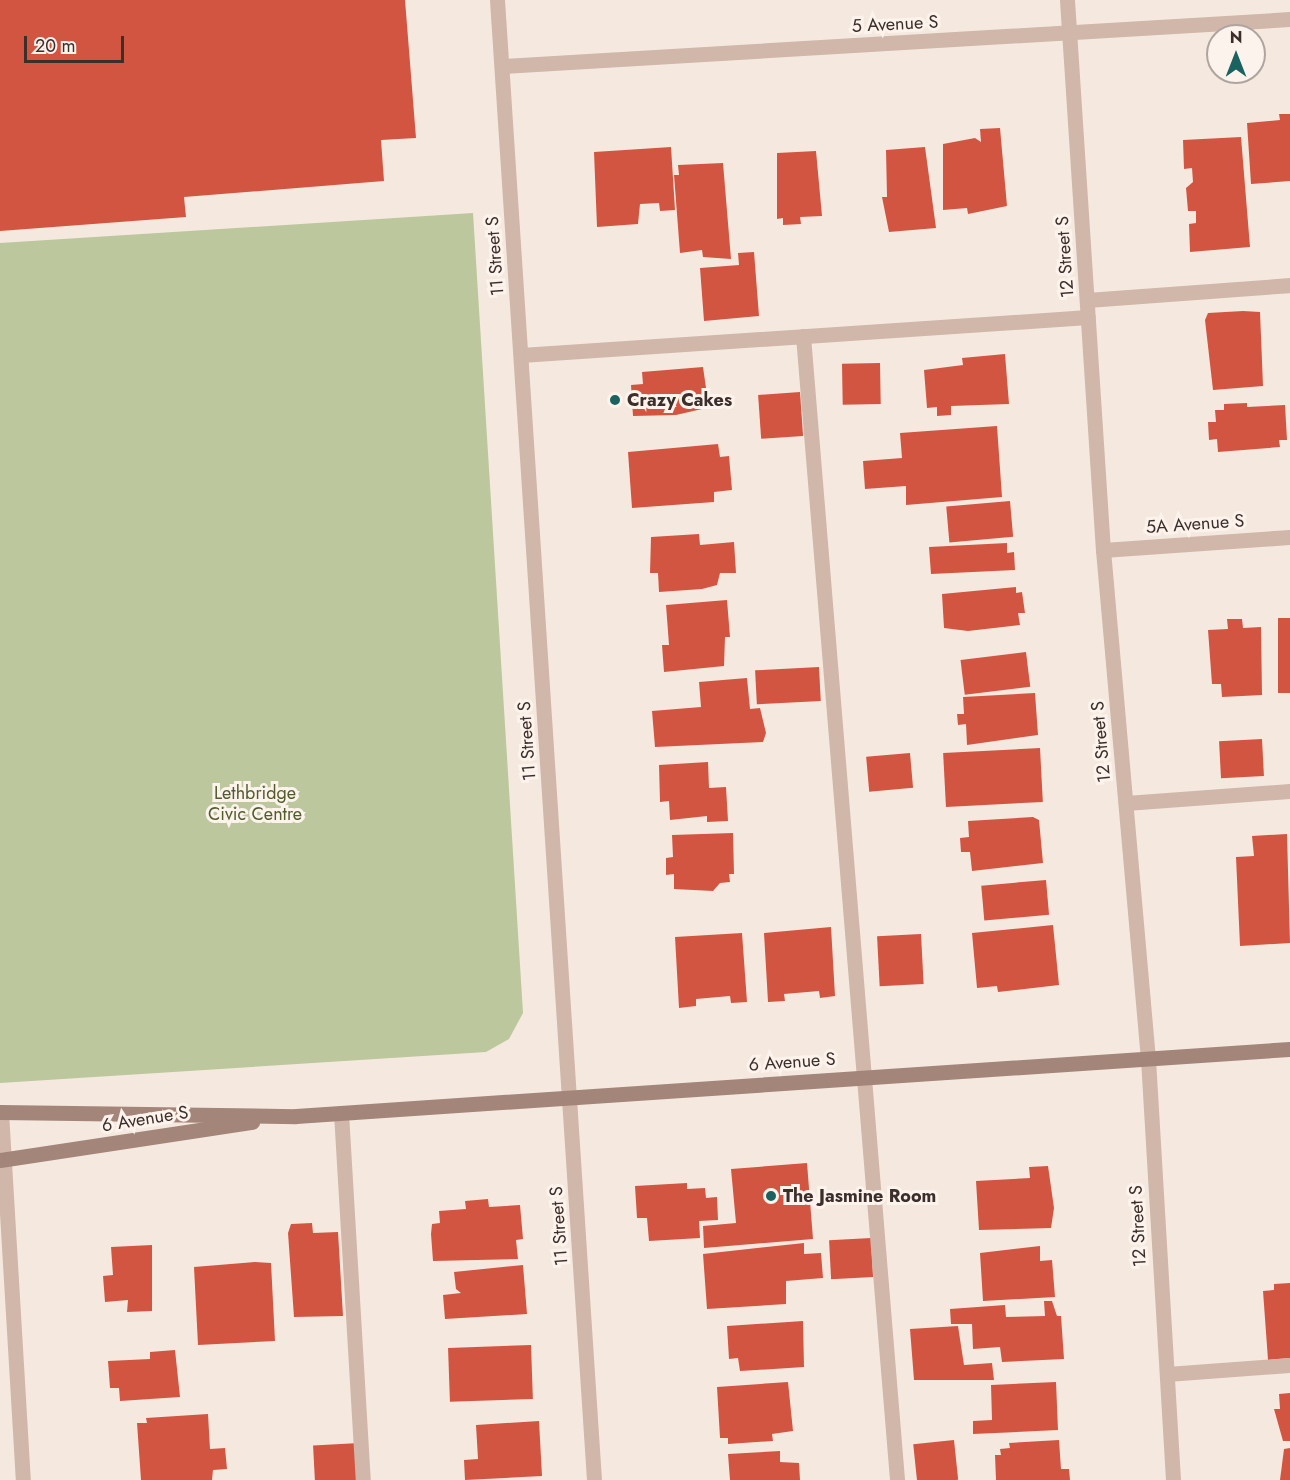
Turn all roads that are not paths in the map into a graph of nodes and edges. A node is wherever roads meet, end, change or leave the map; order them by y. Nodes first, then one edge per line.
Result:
1 (497, 0) edge
2 (1067, 0) edge
3 (1290, 19) edge
4 (1070, 33) junction
5 (502, 66) junction
6 (1290, 285) edge
7 (1087, 300) junction
8 (1088, 317) junction
9 (803, 336) junction
10 (521, 355) junction
11 (1290, 537) edge
12 (1103, 550) junction
13 (1290, 790) edge
14 (1126, 803) junction
15 (1290, 1049) edge
16 (1148, 1059) junction
17 (866, 1077) junction
18 (570, 1097) junction
19 (0, 1112) edge
20 (341, 1113) junction
21 (296, 1116) junction
22 (2, 1160) edge
23 (1290, 1365) edge
24 (1167, 1374) junction
25 (23, 1480) edge
26 (363, 1480) edge
27 (594, 1480) edge
28 (897, 1480) edge
29 (1173, 1480) edge

1 - 5 street, 11 Street S
2 - 4 street, 12 Street S
3 - 4 street, 5 Avenue S
4 - 5 street, 5 Avenue S
4 - 7 street, 12 Street S
5 - 10 street, 11 Street S
6 - 7 street
7 - 8 street, 12 Street S
8 - 9 street
8 - 12 street, 12 Street S
9 - 10 street
9 - 17 street
10 - 18 street, 11 Street S
11 - 12 street, 5A Avenue S
12 - 14 street, 12 Street S
13 - 14 street
14 - 16 street, 12 Street S
15 - 16 main road, 6 Avenue S
16 - 17 main road, 6 Avenue S
16 - 24 street, 12 Street S
17 - 18 main road, 6 Avenue S
17 - 28 street
18 - 20 main road, 6 Avenue S
18 - 27 street, 11 Street S
19 - 21 main road, 6 Avenue S
19 - 22 street
20 - 21 main road, 6 Avenue S
20 - 26 street
21 - 22 main road, 6 Avenue S
22 - 25 street
23 - 24 street
24 - 29 street, 12 Street S

